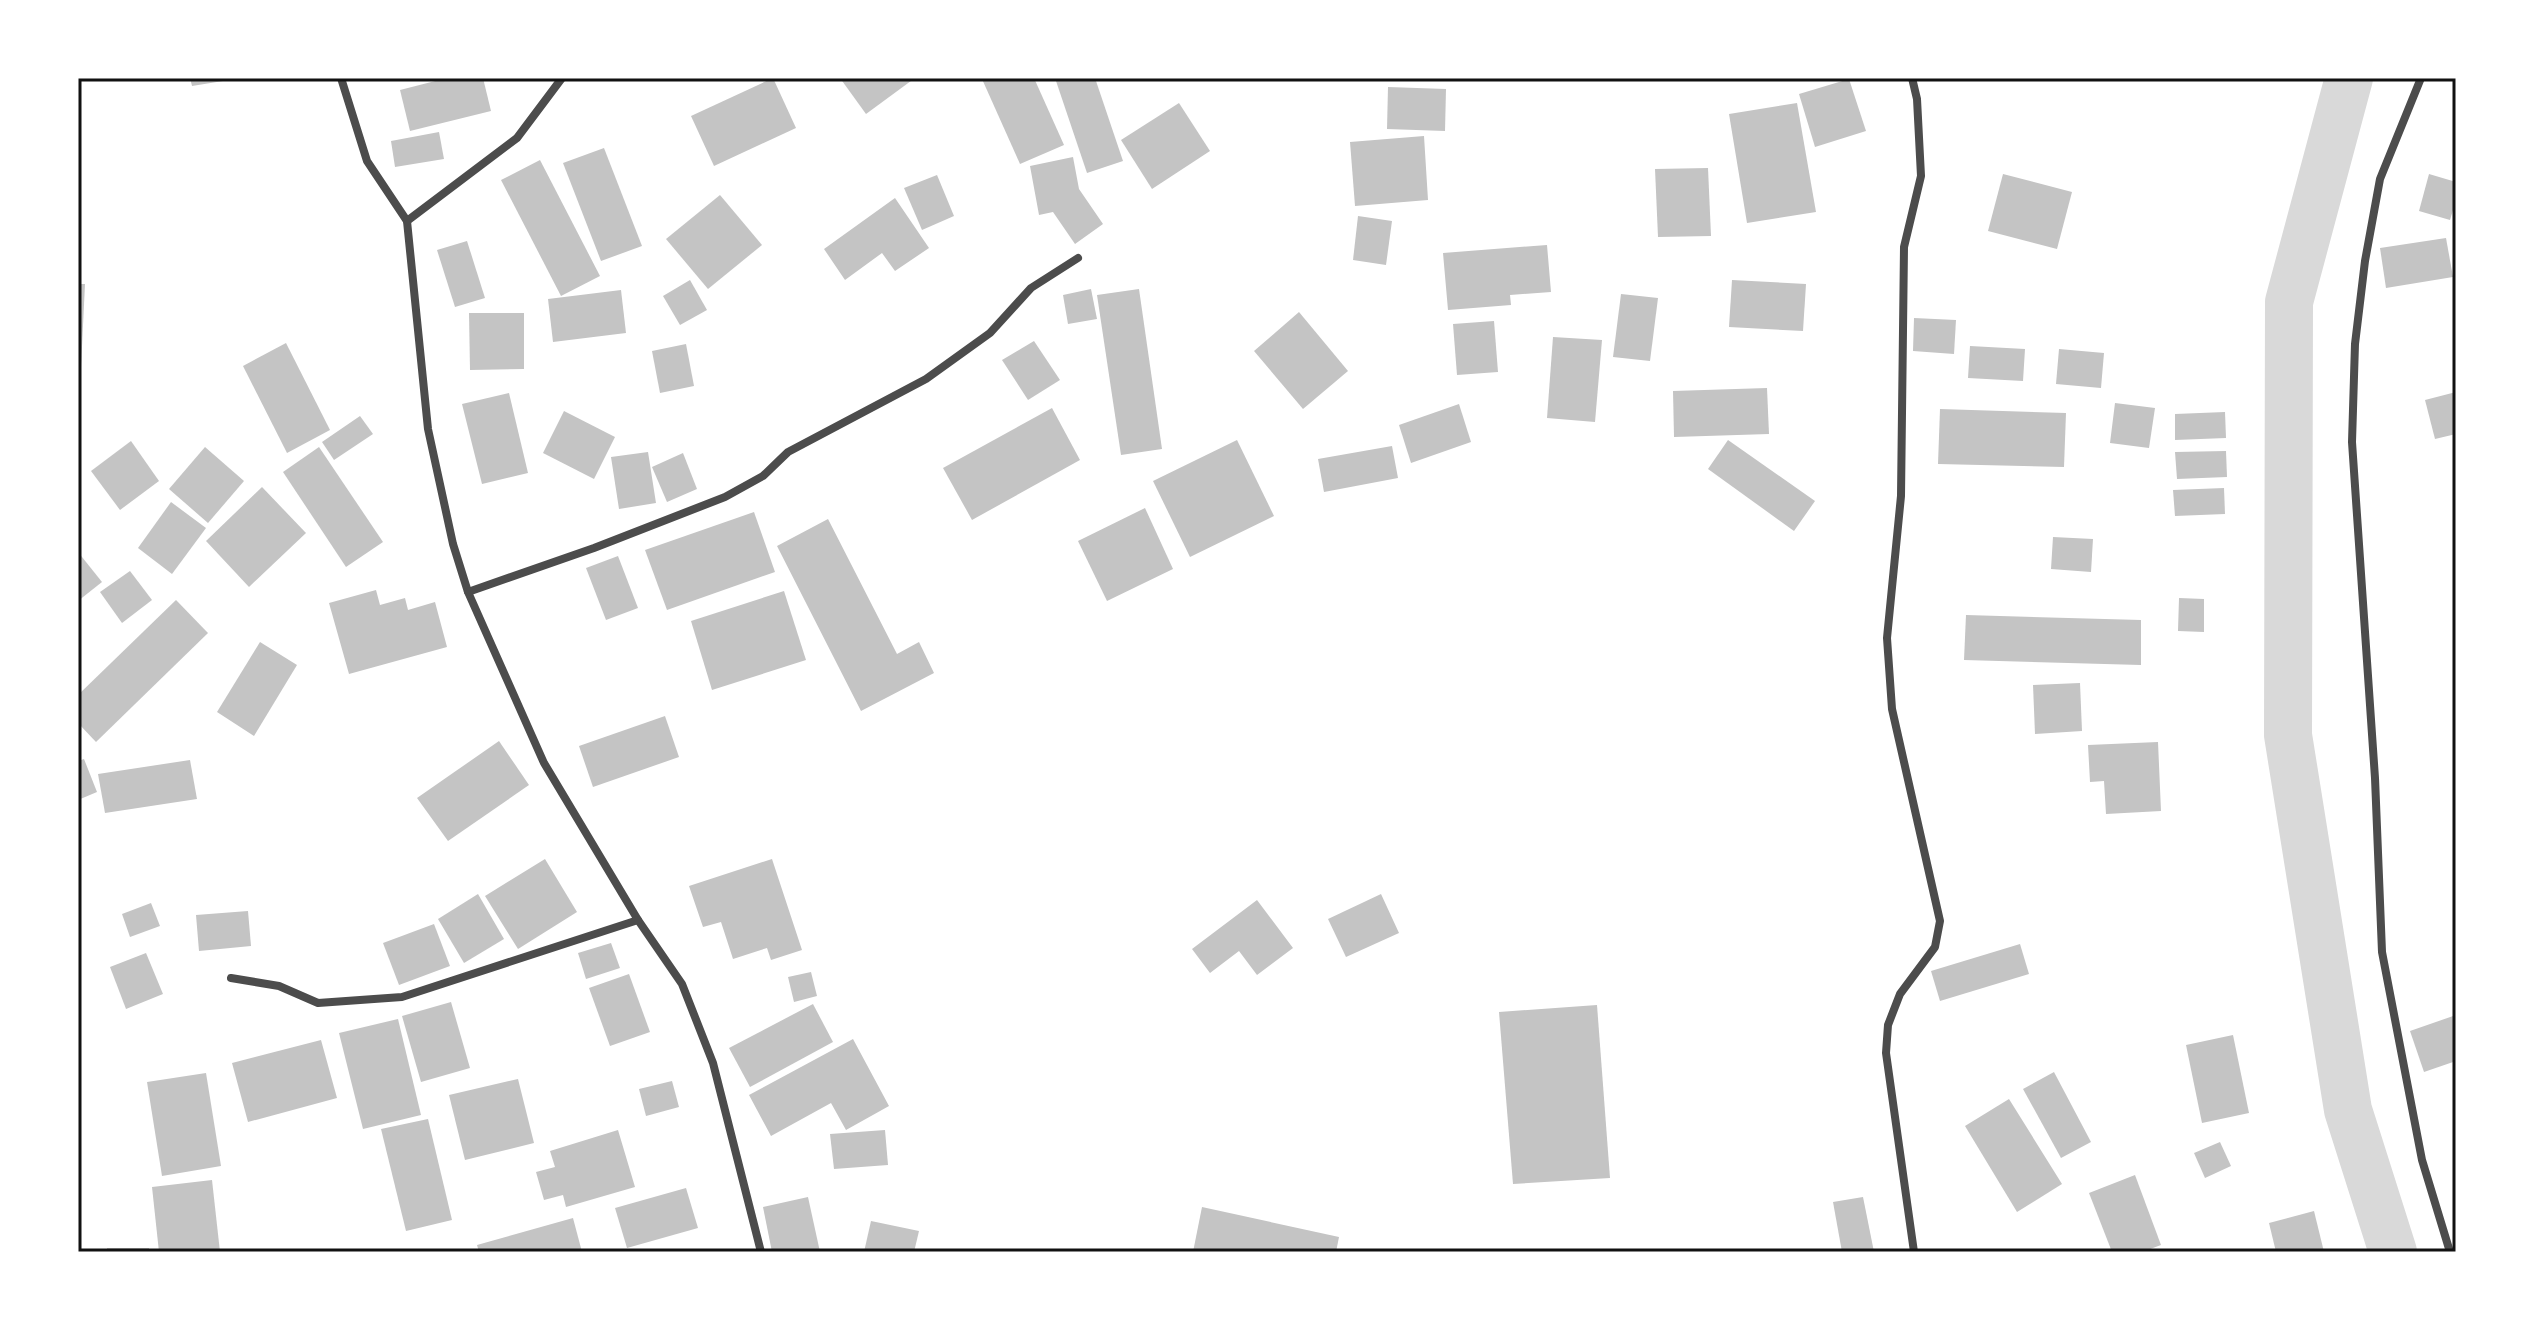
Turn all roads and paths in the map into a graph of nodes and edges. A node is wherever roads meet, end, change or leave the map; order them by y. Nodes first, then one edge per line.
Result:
1 (341, 78) edge
2 (562, 78) edge
3 (1912, 78) edge
4 (2421, 78) edge
5 (407, 221) junction
6 (1078, 258) dead end
7 (468, 592) junction
8 (638, 920) junction
9 (231, 978) dead end
10 (761, 1252) edge
11 (1914, 1252) edge
12 (2450, 1252) edge

1 - 5 street
2 - 5 street
3 - 11 street
4 - 12 street
5 - 7 street
6 - 7 street
7 - 8 street
8 - 9 street
8 - 10 street

